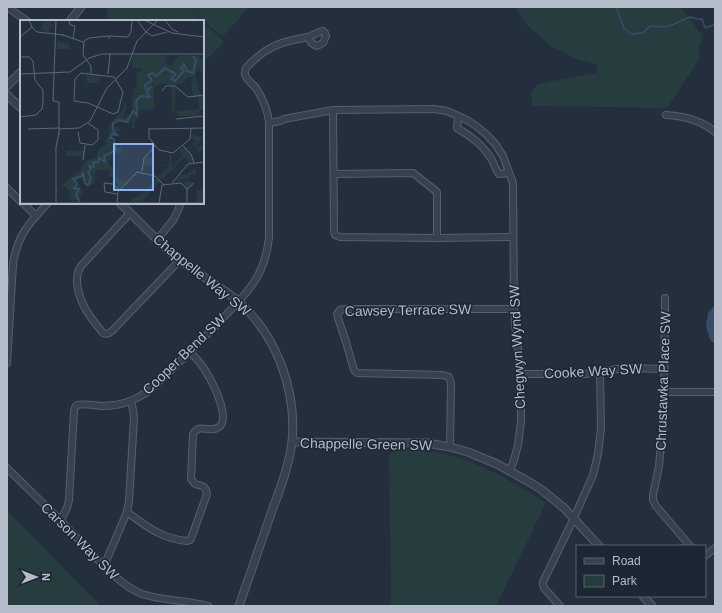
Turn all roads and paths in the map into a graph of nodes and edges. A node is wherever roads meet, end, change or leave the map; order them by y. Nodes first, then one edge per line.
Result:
1 (7, 7) edge
2 (81, 7) edge
3 (26, 20) edge
4 (71, 20) edge
5 (308, 37) dead end
6 (20, 73) edge
7 (7, 86) edge
8 (7, 95) edge
9 (20, 107) edge
10 (333, 110) junction
11 (458, 116) junction
12 (666, 116) dead end
13 (269, 123) junction
14 (715, 132) edge
15 (509, 173) junction
16 (334, 174) junction
17 (7, 188) edge
18 (20, 200) edge
19 (24, 204) edge
20 (47, 204) edge
21 (121, 204) edge
22 (181, 204) edge
23 (130, 213) junction
24 (36, 216) junction
25 (513, 237) junction
26 (437, 238) junction
27 (157, 240) junction
28 (180, 260) junction
29 (665, 298) dead end
30 (238, 301) junction
31 (514, 309) junction
32 (8, 338) edge
33 (190, 352) junction
34 (7, 363) edge
35 (665, 369) junction
36 (600, 372) junction
37 (521, 374) junction
38 (665, 392) junction
39 (715, 392) edge
40 (131, 401) junction
41 (292, 442) junction
42 (450, 447) junction
43 (7, 468) edge
44 (510, 471) junction
45 (127, 512) junction
46 (574, 518) junction
47 (60, 521) junction
48 (598, 545) edge
49 (689, 545) edge
50 (715, 548) edge
51 (706, 555) edge
52 (104, 566) junction
53 (644, 597) edge
54 (162, 598) junction
55 (650, 605) edge
56 (161, 606) edge
57 (208, 606) edge
58 (239, 606) edge
59 (560, 606) edge

1 - 3 street
2 - 4 street
5 - 13 street, Cooper Bend SW
6 - 7 street
8 - 9 street
10 - 11 street, Chegwyn Wynd SW
10 - 13 street, Chegwyn Wynd SW
10 - 16 street
11 - 15 street, Chegwyn Wynd SW
11 - 15 street
12 - 14 street
13 - 30 street, Cooper Bend SW
15 - 25 street, Chegwyn Wynd SW
16 - 26 street
16 - 26 street
17 - 18 street
19 - 24 street
20 - 24 street
21 - 23 street, Chappelle Way SW
22 - 27 street
23 - 27 street, Chappelle Way SW
23 - 28 street
24 - 32 street
25 - 26 street
25 - 31 street, Chegwyn Wynd SW
27 - 28 street, Chappelle Way SW
28 - 30 street, Chappelle Way SW
29 - 35 street, Chrustawka Place SW
30 - 33 street, Cooper Bend SW
30 - 41 street, Chappelle Way SW
31 - 37 street, Chegwyn Wynd SW
31 - 42 street, Cawsey Terrace SW
32 - 34 street
33 - 40 street, Cooper Bend SW
33 - 45 street
35 - 36 street, Cooke Way SW
35 - 38 street, Chrustawka Place SW
36 - 37 street, Cooke Way SW
36 - 46 street
37 - 44 street, Chegwyn Wynd SW
38 - 39 street
38 - 49 street, Chrustawka Place SW
40 - 45 street
40 - 47 street, Cooper Bend SW
41 - 42 street, Chappelle Green SW
41 - 58 street, Chappelle Way SW
42 - 44 street, Chappelle Green SW
43 - 47 street, Carson Way SW
44 - 46 street, Chappelle Green SW
45 - 52 street
46 - 48 street, Chappelle Green SW
46 - 59 street
47 - 52 street, Carson Way SW
50 - 51 street
52 - 54 street, Carson Way SW
53 - 55 street
54 - 56 street
54 - 57 street, Carson Way SW

